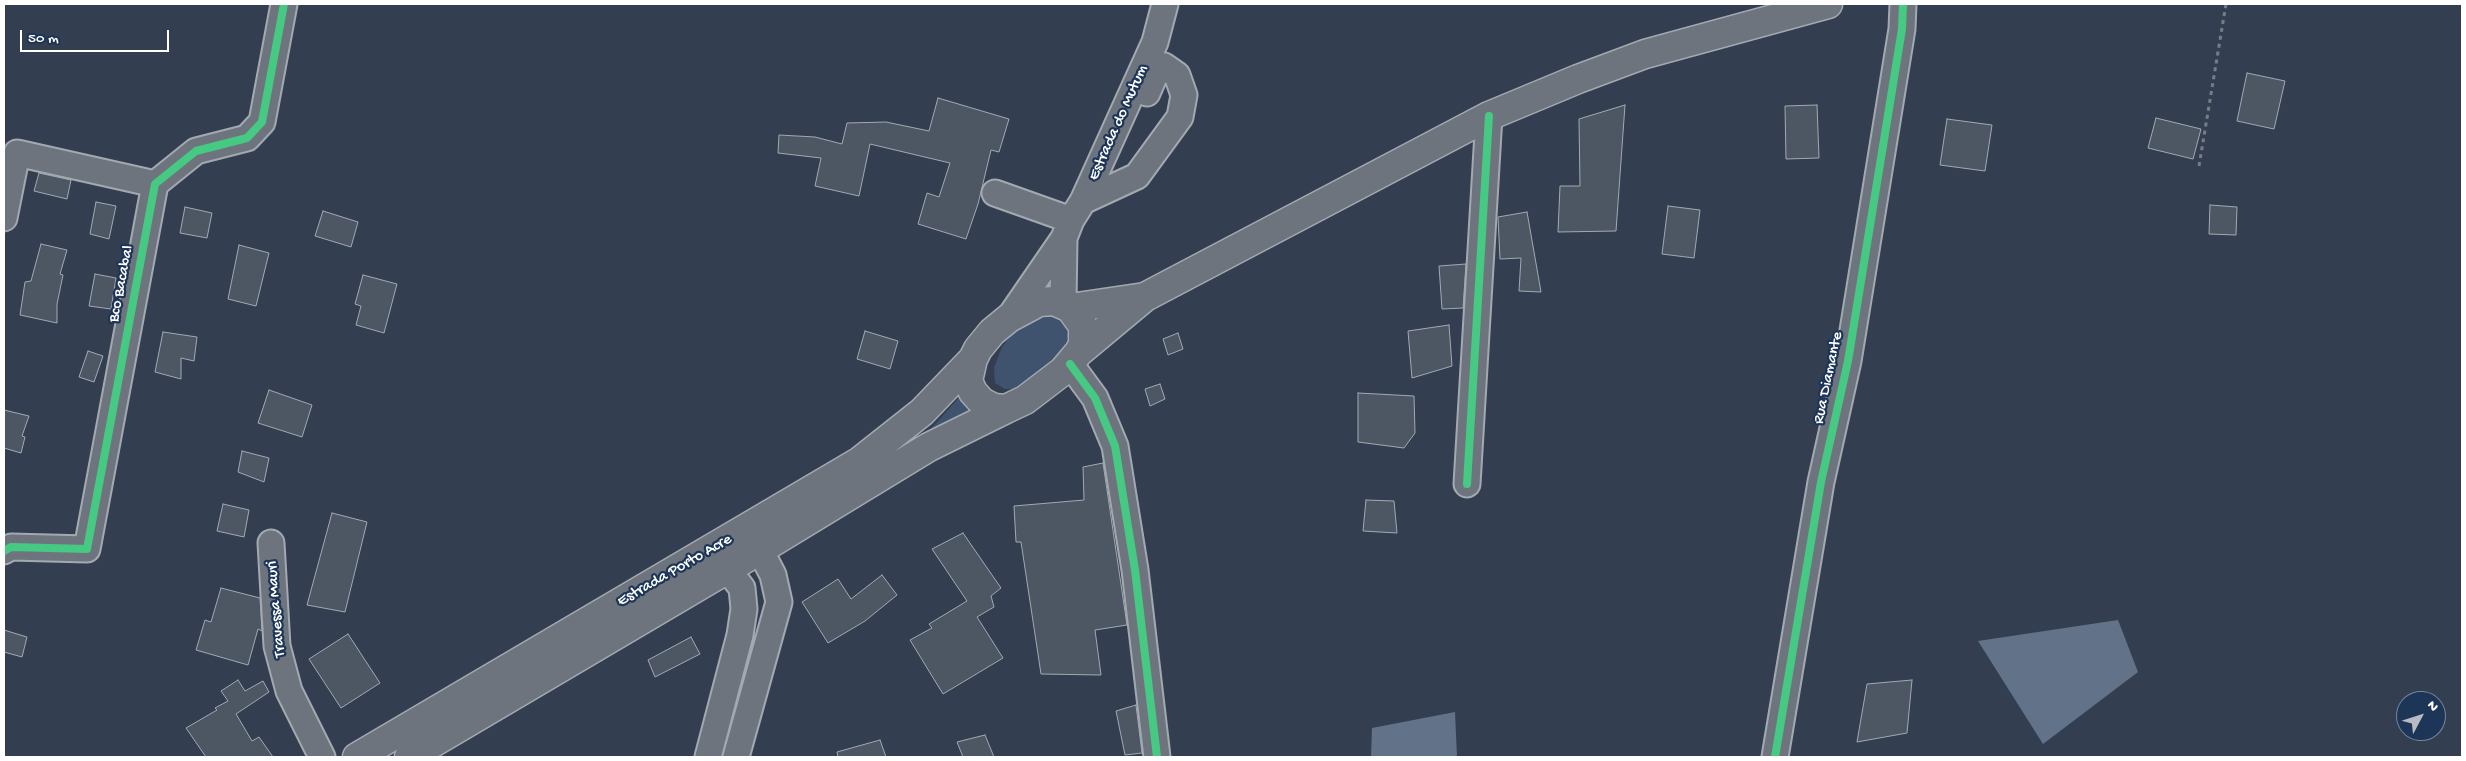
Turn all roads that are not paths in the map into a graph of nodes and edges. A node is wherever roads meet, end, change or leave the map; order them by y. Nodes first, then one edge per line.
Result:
1 (284, 4) edge
2 (1165, 4) edge
3 (1828, 4) edge
4 (1903, 4) edge
5 (1489, 116) junction
6 (155, 184) junction
7 (995, 193) dead end
8 (1080, 213) junction
9 (4, 218) edge
10 (1145, 297) junction
11 (1067, 306) junction
12 (1009, 318) junction
13 (1074, 358) junction
14 (973, 359) junction
15 (1006, 409) junction
16 (1467, 484) dead end
17 (271, 543) dead end
18 (760, 550) junction
19 (4, 551) edge
20 (727, 569) junction
21 (322, 757) edge
22 (357, 757) edge
23 (410, 757) edge
24 (708, 757) edge
25 (736, 757) edge
26 (1157, 757) edge
27 (1775, 757) edge

1 - 6 street
2 - 8 street, Estrada do Mutum
3 - 5 main road
4 - 27 street, Rua Diamante
5 - 10 main road
5 - 16 street
6 - 9 street
6 - 19 street, Bco Bacabal
7 - 8 street
8 - 11 street, Estrada do Mutum
8 - 12 street, Estrada do Mutum
10 - 11 main road
10 - 13 main road
11 - 12 main road
11 - 13 main road
12 - 14 main road
13 - 15 main road
13 - 26 street
14 - 15 main road
14 - 22 main road, Estrada Porto Acre
15 - 18 main road, Estrada Porto Acre
17 - 21 street, Travessa Mauri
18 - 20 main road, Estrada Porto Acre
18 - 25 street
20 - 23 main road, Estrada Porto Acre
20 - 24 street

